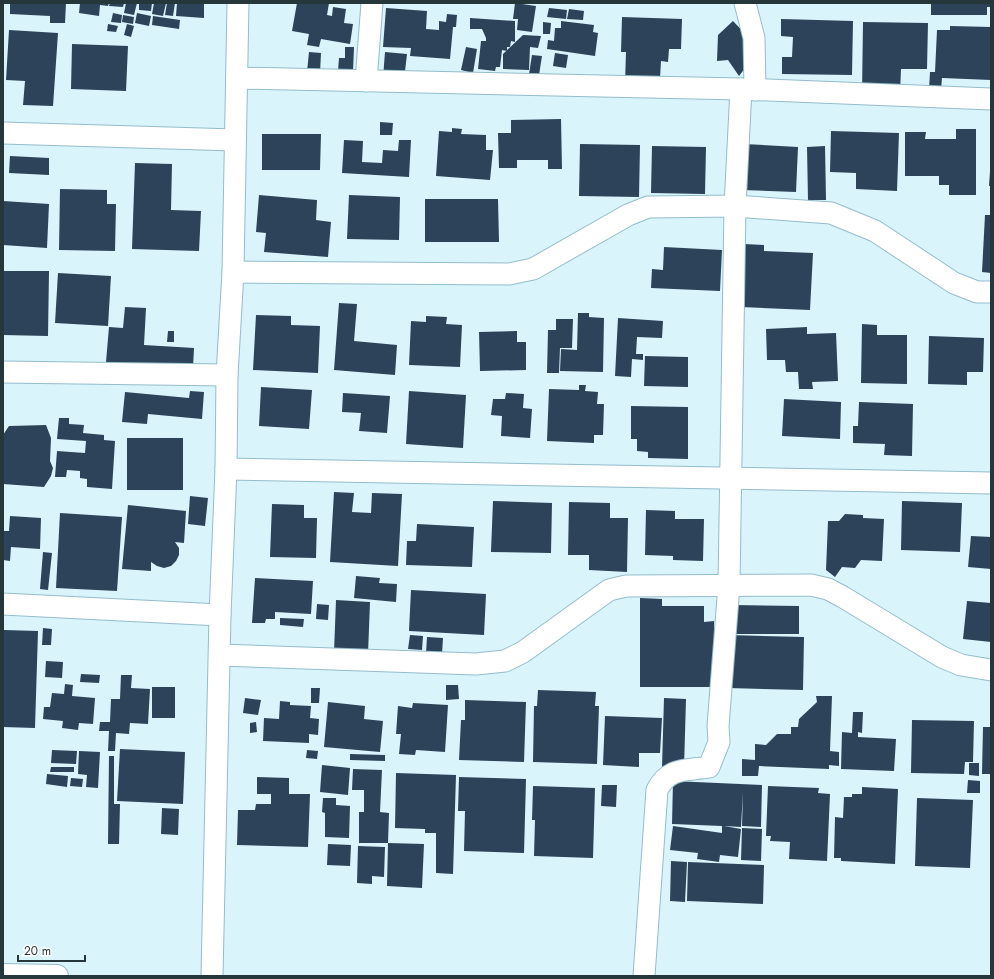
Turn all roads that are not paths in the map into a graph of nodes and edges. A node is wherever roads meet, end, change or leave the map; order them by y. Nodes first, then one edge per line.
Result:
1 (238, 3) edge
2 (372, 3) edge
3 (745, 3) edge
4 (237, 78) junction
5 (366, 81) junction
6 (748, 89) junction
7 (991, 99) edge
8 (3, 133) edge
9 (235, 140) junction
10 (735, 206) junction
11 (233, 272) junction
12 (991, 292) edge
13 (3, 372) edge
14 (227, 375) junction
15 (226, 469) junction
16 (729, 477) junction
17 (991, 483) edge
18 (728, 585) junction
19 (3, 604) edge
20 (220, 615) junction
21 (220, 655) junction
22 (991, 670) edge
23 (3, 974) edge
24 (57, 976) edge
25 (212, 976) edge
26 (644, 976) edge

1 - 4 street
2 - 5 street
3 - 6 street
4 - 5 street
4 - 9 street
5 - 6 street
6 - 7 street
6 - 10 street
8 - 9 street
9 - 11 street
10 - 11 street
10 - 12 street
10 - 16 street
11 - 14 street
13 - 14 street
14 - 15 street
15 - 16 street
15 - 20 street
16 - 17 street
16 - 18 street
18 - 21 street
18 - 22 street
18 - 26 street
19 - 20 street
20 - 21 street
21 - 25 street
23 - 24 highway

